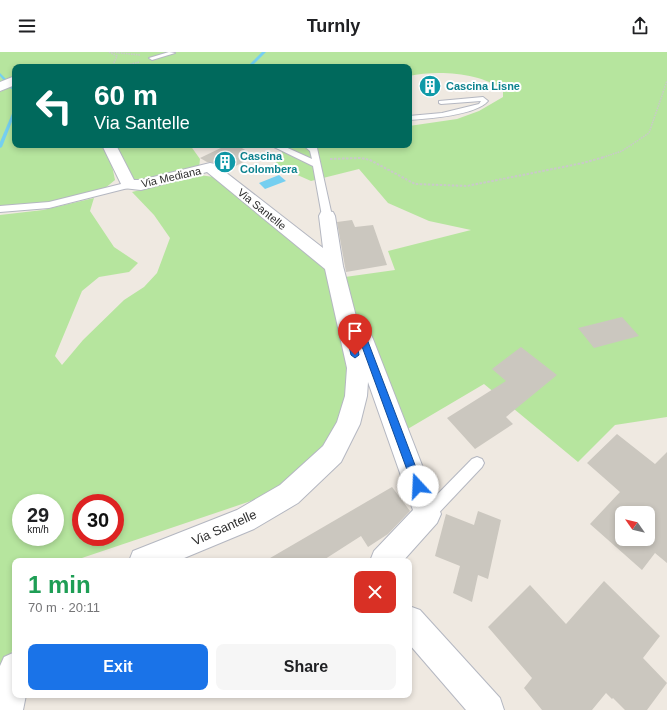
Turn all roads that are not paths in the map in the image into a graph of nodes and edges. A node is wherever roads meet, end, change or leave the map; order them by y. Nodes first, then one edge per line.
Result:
1 (172, 53) dead end
2 (152, 58) road end
3 (12, 81) edge
4 (0, 87) edge
5 (441, 102) dead end
6 (412, 118) edge
7 (111, 148) edge
8 (282, 148) edge
9 (311, 148) edge
10 (316, 162) junction
11 (210, 167) joint
12 (129, 185) junction
13 (0, 209) edge
14 (327, 216) joint
15 (334, 266) junction
16 (349, 328) junction
17 (477, 463) dead end
18 (428, 514) junction
19 (150, 558) edge
20 (387, 558) edge
21 (412, 624) edge
22 (12, 670) edge
23 (0, 675) edge
24 (12, 687) edge
25 (8, 710) edge
26 (488, 710) edge

1 - 2 lane
3 - 4 street
5 - 6 lane
7 - 12 street, Via Mediana
8 - 10 lane
9 - 10 lane
10 - 14 lane
11 - 12 street, Via Mediana
11 - 15 street, Via Santelle
12 - 13 lane
14 - 15 street, Via Santelle
15 - 16 street, Via Santelle
16 - 18 street
16 - 19 street, Via Santelle
17 - 18 lane
18 - 20 street
21 - 26 street
22 - 23 lane
24 - 25 street

